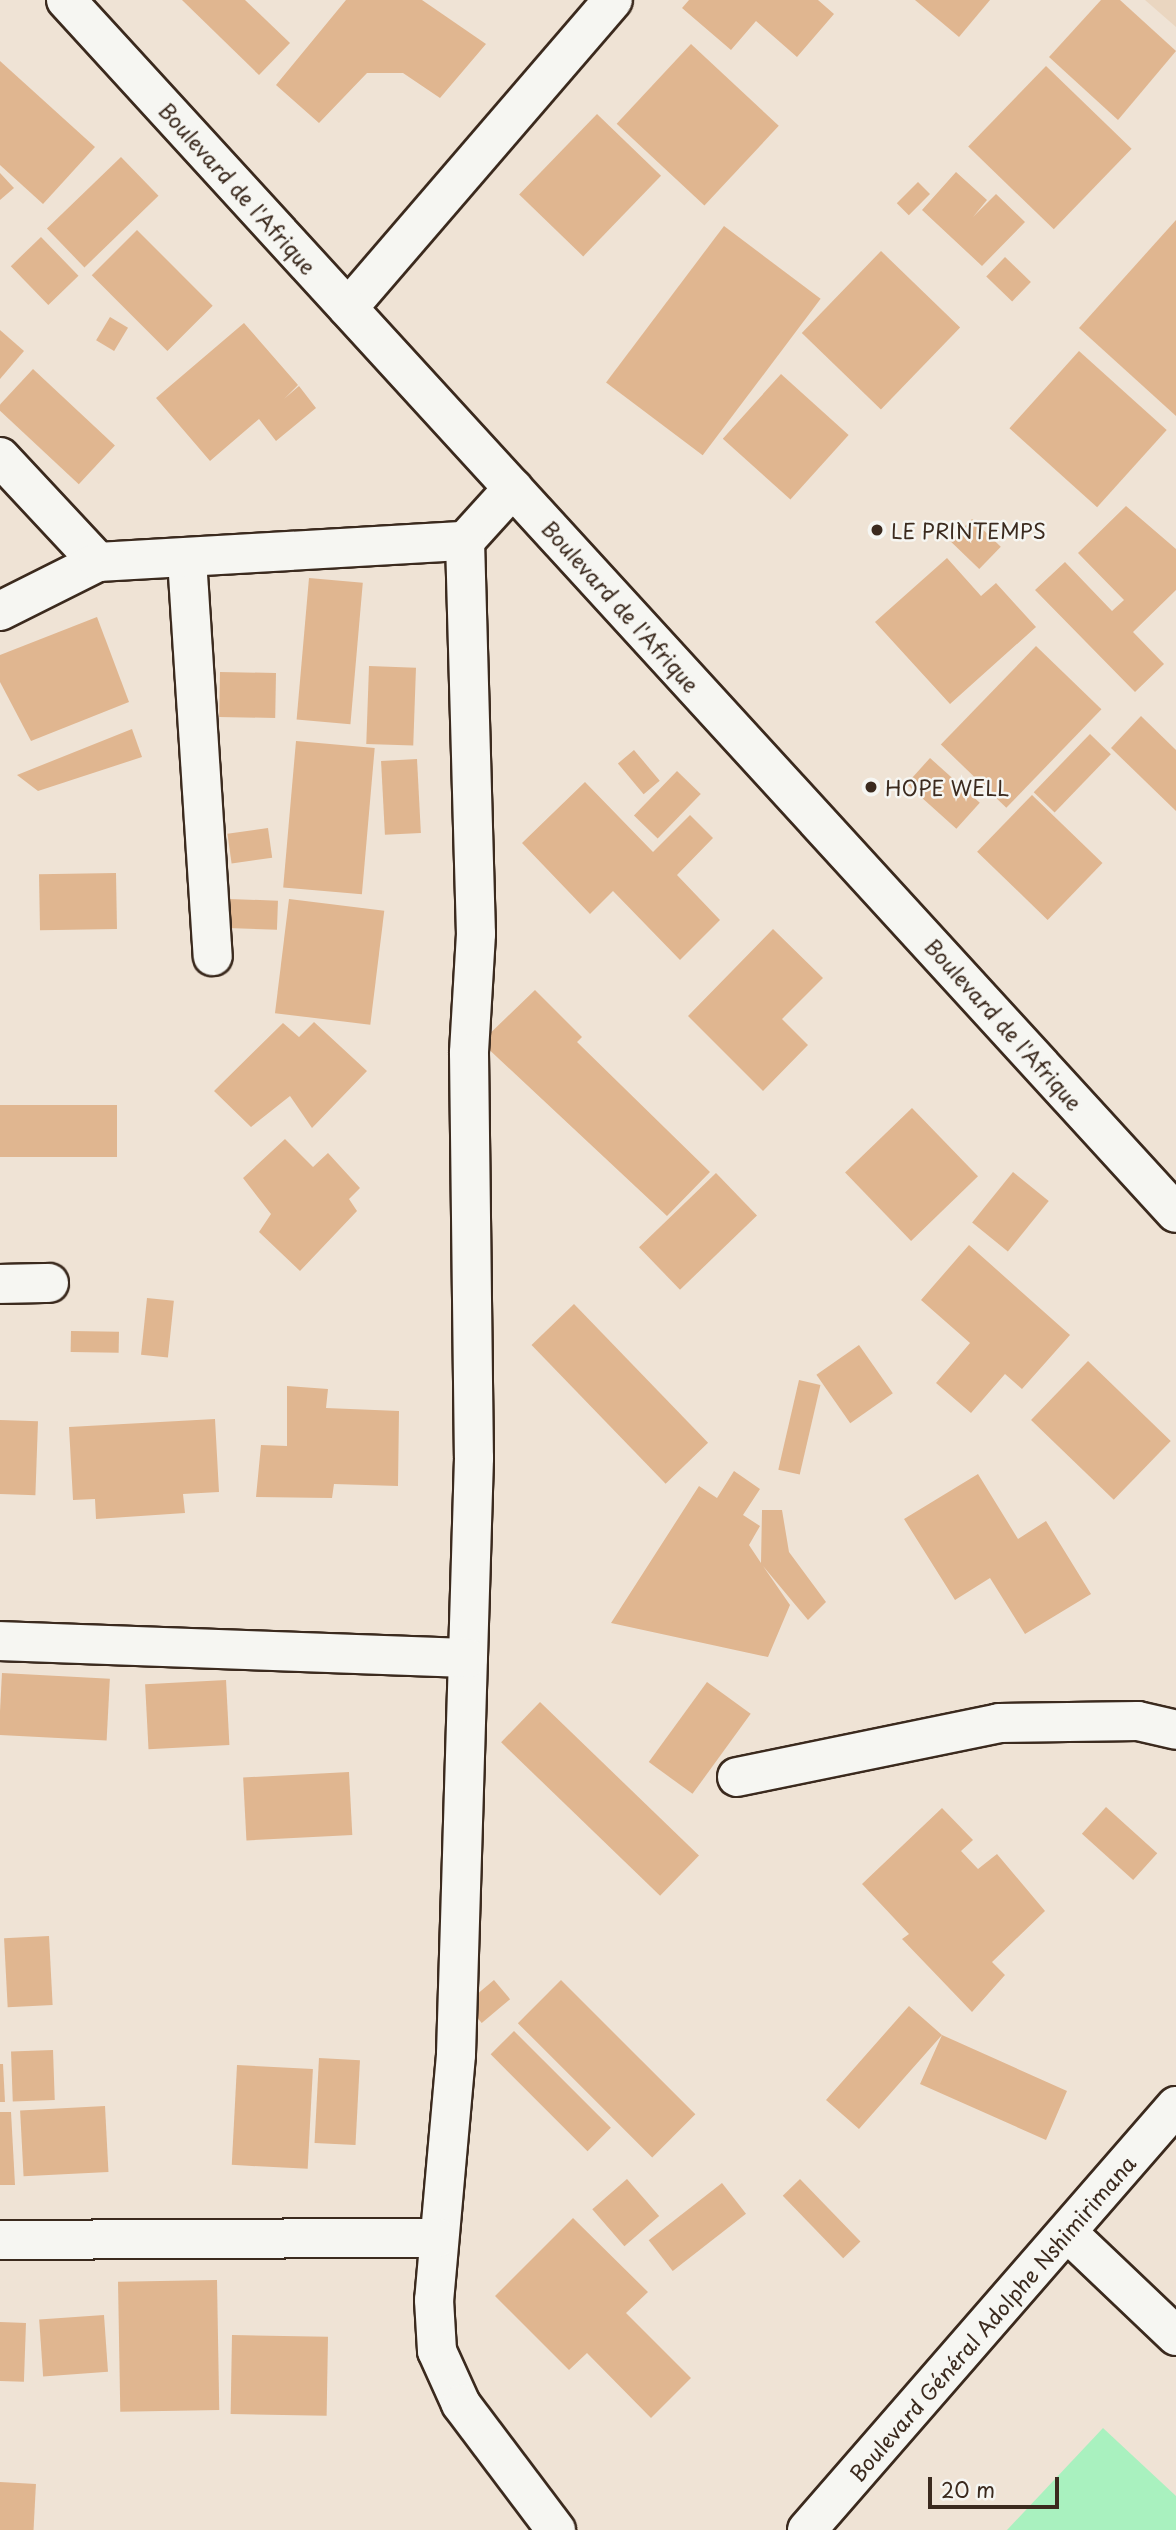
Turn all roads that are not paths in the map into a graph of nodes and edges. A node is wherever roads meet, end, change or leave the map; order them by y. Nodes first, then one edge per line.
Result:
1 (66, 0) edge
2 (613, 0) edge
3 (348, 308) junction
4 (0, 457) edge
5 (513, 488) junction
6 (465, 541) junction
7 (187, 559) junction
8 (98, 562) junction
9 (0, 611) edge
10 (213, 956) dead end
11 (1176, 1213) edge
12 (49, 1283) dead end
13 (0, 1284) edge
14 (0, 1641) edge
15 (468, 1658) junction
16 (1176, 1730) edge
17 (737, 1777) dead end
18 (1176, 2106) edge
19 (1069, 2234) junction
20 (438, 2238) junction
21 (0, 2240) edge
22 (1176, 2336) edge
23 (556, 2530) edge
24 (807, 2530) edge

1 - 3 street, Boulevard de l'Afrique
2 - 3 street
3 - 5 street, Boulevard de l'Afrique
4 - 8 street
5 - 6 street
5 - 11 street, Boulevard de l'Afrique
6 - 7 street
6 - 15 street
7 - 8 street
7 - 10 street
8 - 9 street
12 - 13 street
14 - 15 street
15 - 20 street
16 - 17 street
18 - 19 street, Boulevard Général Adolphe Nshimirimana
19 - 22 street
19 - 24 street, Boulevard Général Adolphe Nshimirimana
20 - 21 street
20 - 23 street

